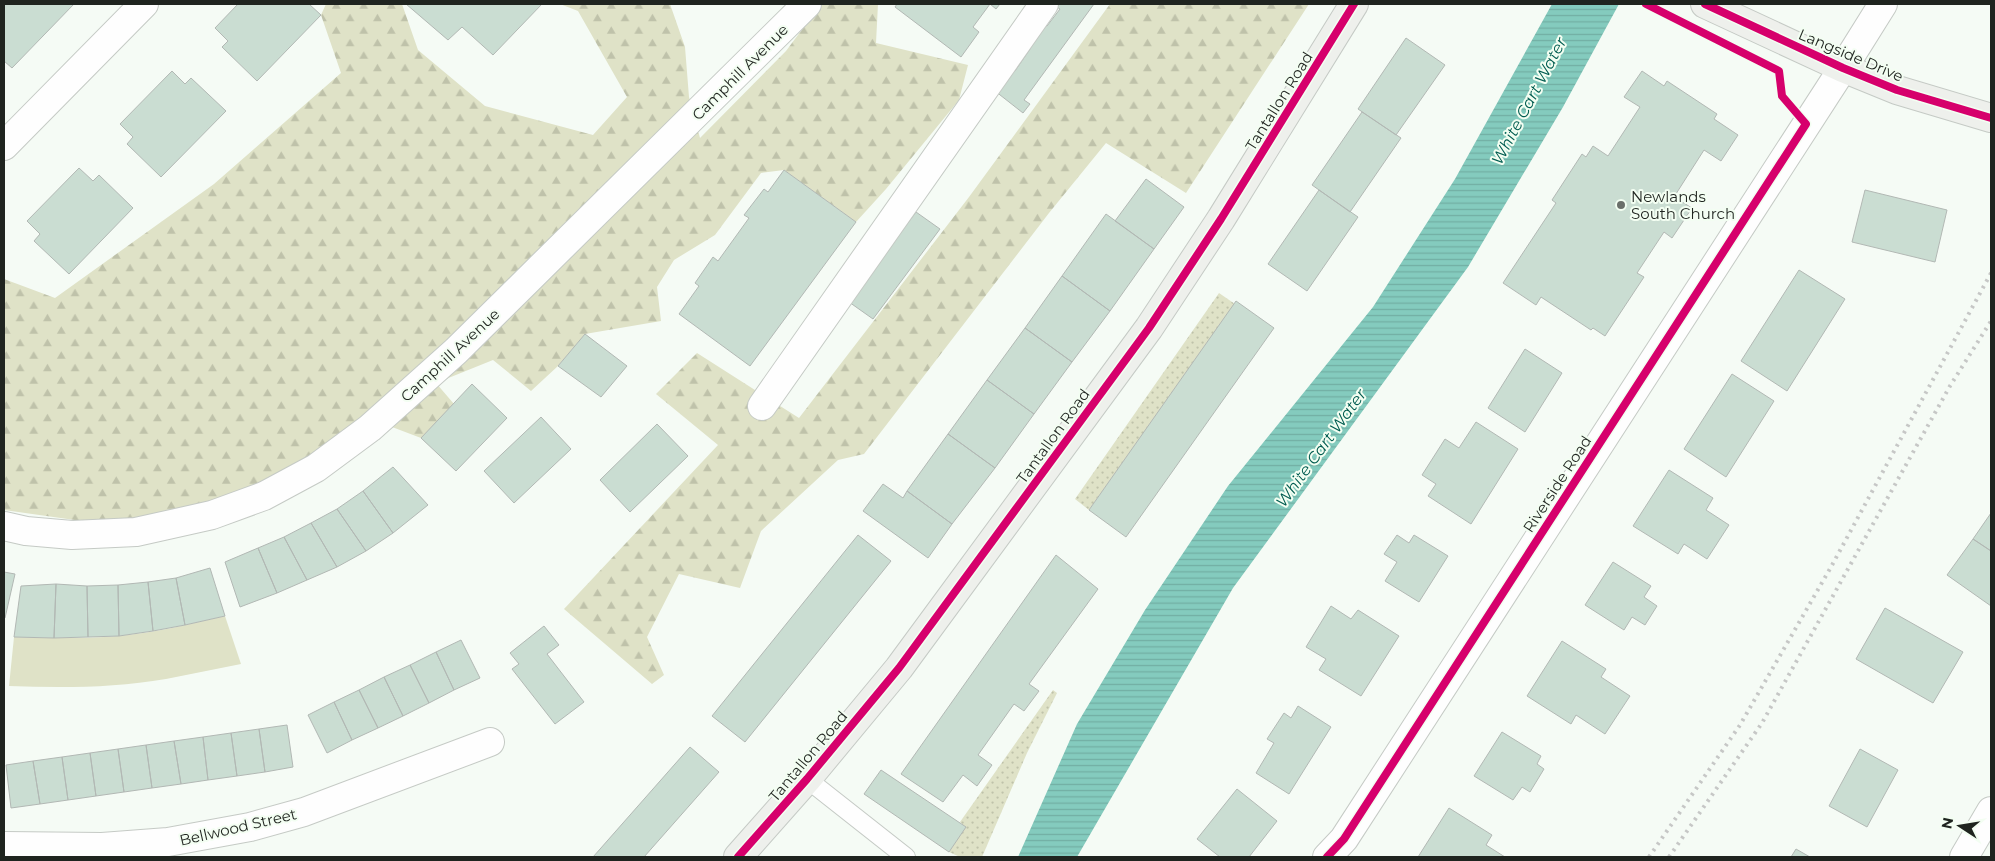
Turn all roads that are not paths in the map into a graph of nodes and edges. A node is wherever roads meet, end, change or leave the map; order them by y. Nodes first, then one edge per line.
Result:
1 (144, 4) edge
2 (807, 4) edge
3 (1044, 4) edge
4 (1354, 4) edge
5 (1705, 4) edge
6 (1883, 4) edge
7 (1843, 68) junction
8 (1991, 118) edge
9 (9, 131) edge
10 (762, 406) dead end
11 (4, 526) edge
12 (490, 742) dead end
13 (807, 779) junction
14 (1991, 811) edge
15 (4, 846) edge
16 (748, 854) edge
17 (906, 857) edge
18 (1327, 857) edge
19 (1964, 857) edge

1 - 9 street
2 - 11 street, Camphill Avenue
3 - 10 street
4 - 13 street, Tantallon Road
5 - 7 street, Langside Drive
6 - 7 street, Riverside Road
7 - 8 street, Langside Drive
7 - 18 street, Riverside Road
12 - 15 street, Bellwood Street
13 - 16 street, Tantallon Road
13 - 17 lane
14 - 19 street

